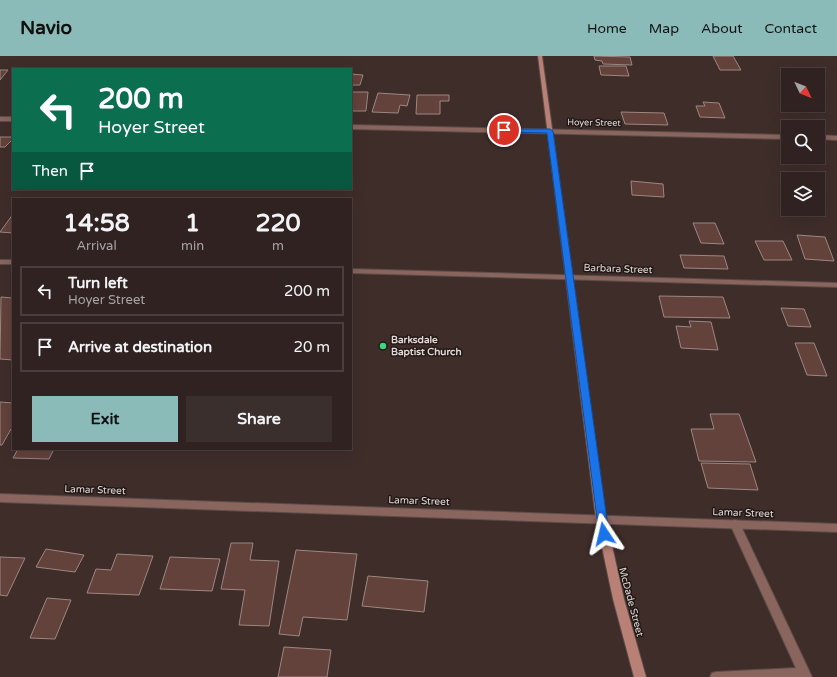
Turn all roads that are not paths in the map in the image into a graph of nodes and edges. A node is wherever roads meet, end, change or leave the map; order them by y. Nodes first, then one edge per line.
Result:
1 (540, 56) edge
2 (0, 119) edge
3 (12, 119) edge
4 (352, 127) edge
5 (550, 131) junction
6 (781, 137) edge
7 (825, 137) edge
8 (837, 138) edge
9 (0, 262) edge
10 (12, 262) edge
11 (352, 271) edge
12 (569, 278) junction
13 (837, 285) edge
14 (0, 498) edge
15 (601, 519) junction
16 (735, 524) junction
17 (837, 528) edge
18 (805, 675) edge
19 (640, 677) edge
20 (716, 677) edge

1 - 5 street, McDade Street
2 - 3 street
4 - 5 street, Hoyer Street
5 - 6 street, Hoyer Street
5 - 12 street, McDade Street
7 - 8 street
9 - 10 street
11 - 12 street, Barbara Street
12 - 13 street, Barbara Street
12 - 15 street, McDade Street
14 - 15 street, Lamar Street
15 - 16 street, Lamar Street
15 - 19 street, McDade Street
16 - 17 street, Lamar Street
16 - 18 street
18 - 20 street

